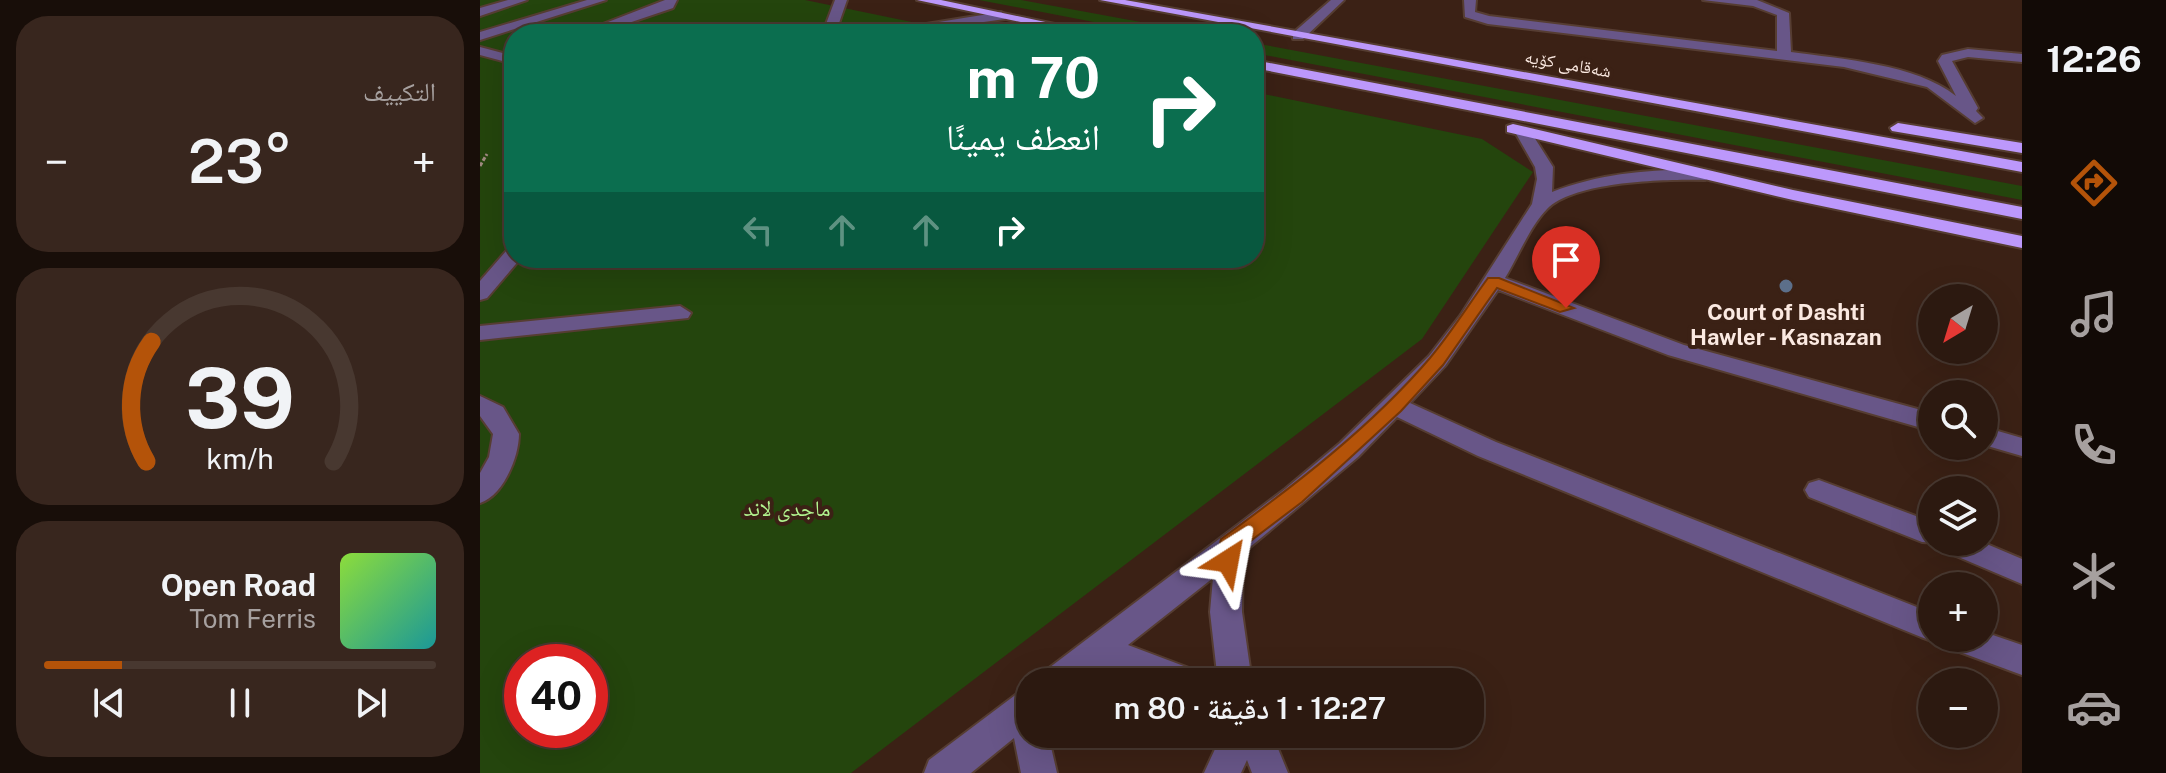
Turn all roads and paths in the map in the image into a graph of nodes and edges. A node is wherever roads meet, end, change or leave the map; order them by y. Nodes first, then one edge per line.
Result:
1 (521, 0) edge
2 (600, 0) edge
3 (671, 0) edge
4 (841, 0) edge
5 (923, 0) edge
6 (1106, 0) edge
7 (1338, 0) edge
8 (1470, 0) edge
9 (1709, 0) edge
10 (480, 12) edge
11 (1001, 16) junction
12 (520, 24) edge
13 (613, 24) edge
14 (846, 24) edge
15 (919, 24) edge
16 (1043, 24) edge
17 (1234, 24) edge
18 (504, 29) edge
19 (1264, 30) edge
20 (480, 36) edge
21 (1298, 36) junction
22 (480, 51) edge
23 (1784, 56) junction
24 (504, 57) edge
25 (2022, 58) edge
26 (1264, 66) edge
27 (1375, 88) junction
28 (1686, 106) junction
29 (1975, 118) junction
30 (1523, 132) junction
31 (1980, 141) junction
32 (2022, 148) edge
33 (487, 154) dead end
34 (480, 166) edge
35 (2022, 167) edge
36 (1705, 175) junction
37 (1541, 204) junction
38 (2022, 213) edge
39 (2022, 242) edge
40 (504, 266) edge
41 (1494, 281) junction
42 (480, 294) edge
43 (680, 313) dead end
44 (480, 333) edge
45 (480, 404) edge
46 (1395, 406) junction
47 (1918, 418) edge
48 (1998, 440) edge
49 (2022, 447) edge
50 (1819, 490) dead end
51 (480, 493) edge
52 (1918, 529) edge
53 (1229, 545) junction
54 (1985, 556) edge
55 (2022, 572) edge
56 (1918, 621) edge
57 (1098, 649) junction
58 (1998, 651) edge
59 (2022, 660) edge
60 (1074, 668) edge
61 (1148, 668) edge
62 (1233, 668) edge
63 (1016, 715) edge
64 (1035, 748) edge
65 (1234, 748) edge
66 (1260, 748) edge
67 (942, 773) edge
68 (1039, 773) edge
69 (1222, 773) edge
70 (1270, 773) edge

1 - 10 street
2 - 12 street
3 - 13 street
4 - 14 street
5 - 11 highway
6 - 17 highway, شەقامی کۆیە
7 - 21 street
8 - 23 street
9 - 23 street
11 - 15 street
11 - 16 highway
18 - 20 street
19 - 21 highway, شەقامی کۆیە
21 - 28 highway, شەقامی کۆیە
22 - 24 street
23 - 29 street
25 - 29 street
26 - 27 highway
27 - 30 highway
27 - 38 highway
28 - 31 highway
28 - 35 highway, شەقامی کۆیە
29 - 31 street
30 - 36 highway
30 - 37 street
31 - 32 highway
33 - 34 path
36 - 37 street
36 - 39 highway
37 - 41 street
40 - 42 street
41 - 46 street
41 - 47 street
43 - 44 street
45 - 51 street
46 - 53 street
46 - 56 street
48 - 49 street
50 - 52 street
53 - 57 street
53 - 62 street
54 - 55 street
57 - 60 street
57 - 61 street
58 - 59 street
63 - 67 street
64 - 68 street
65 - 69 street
66 - 70 street

